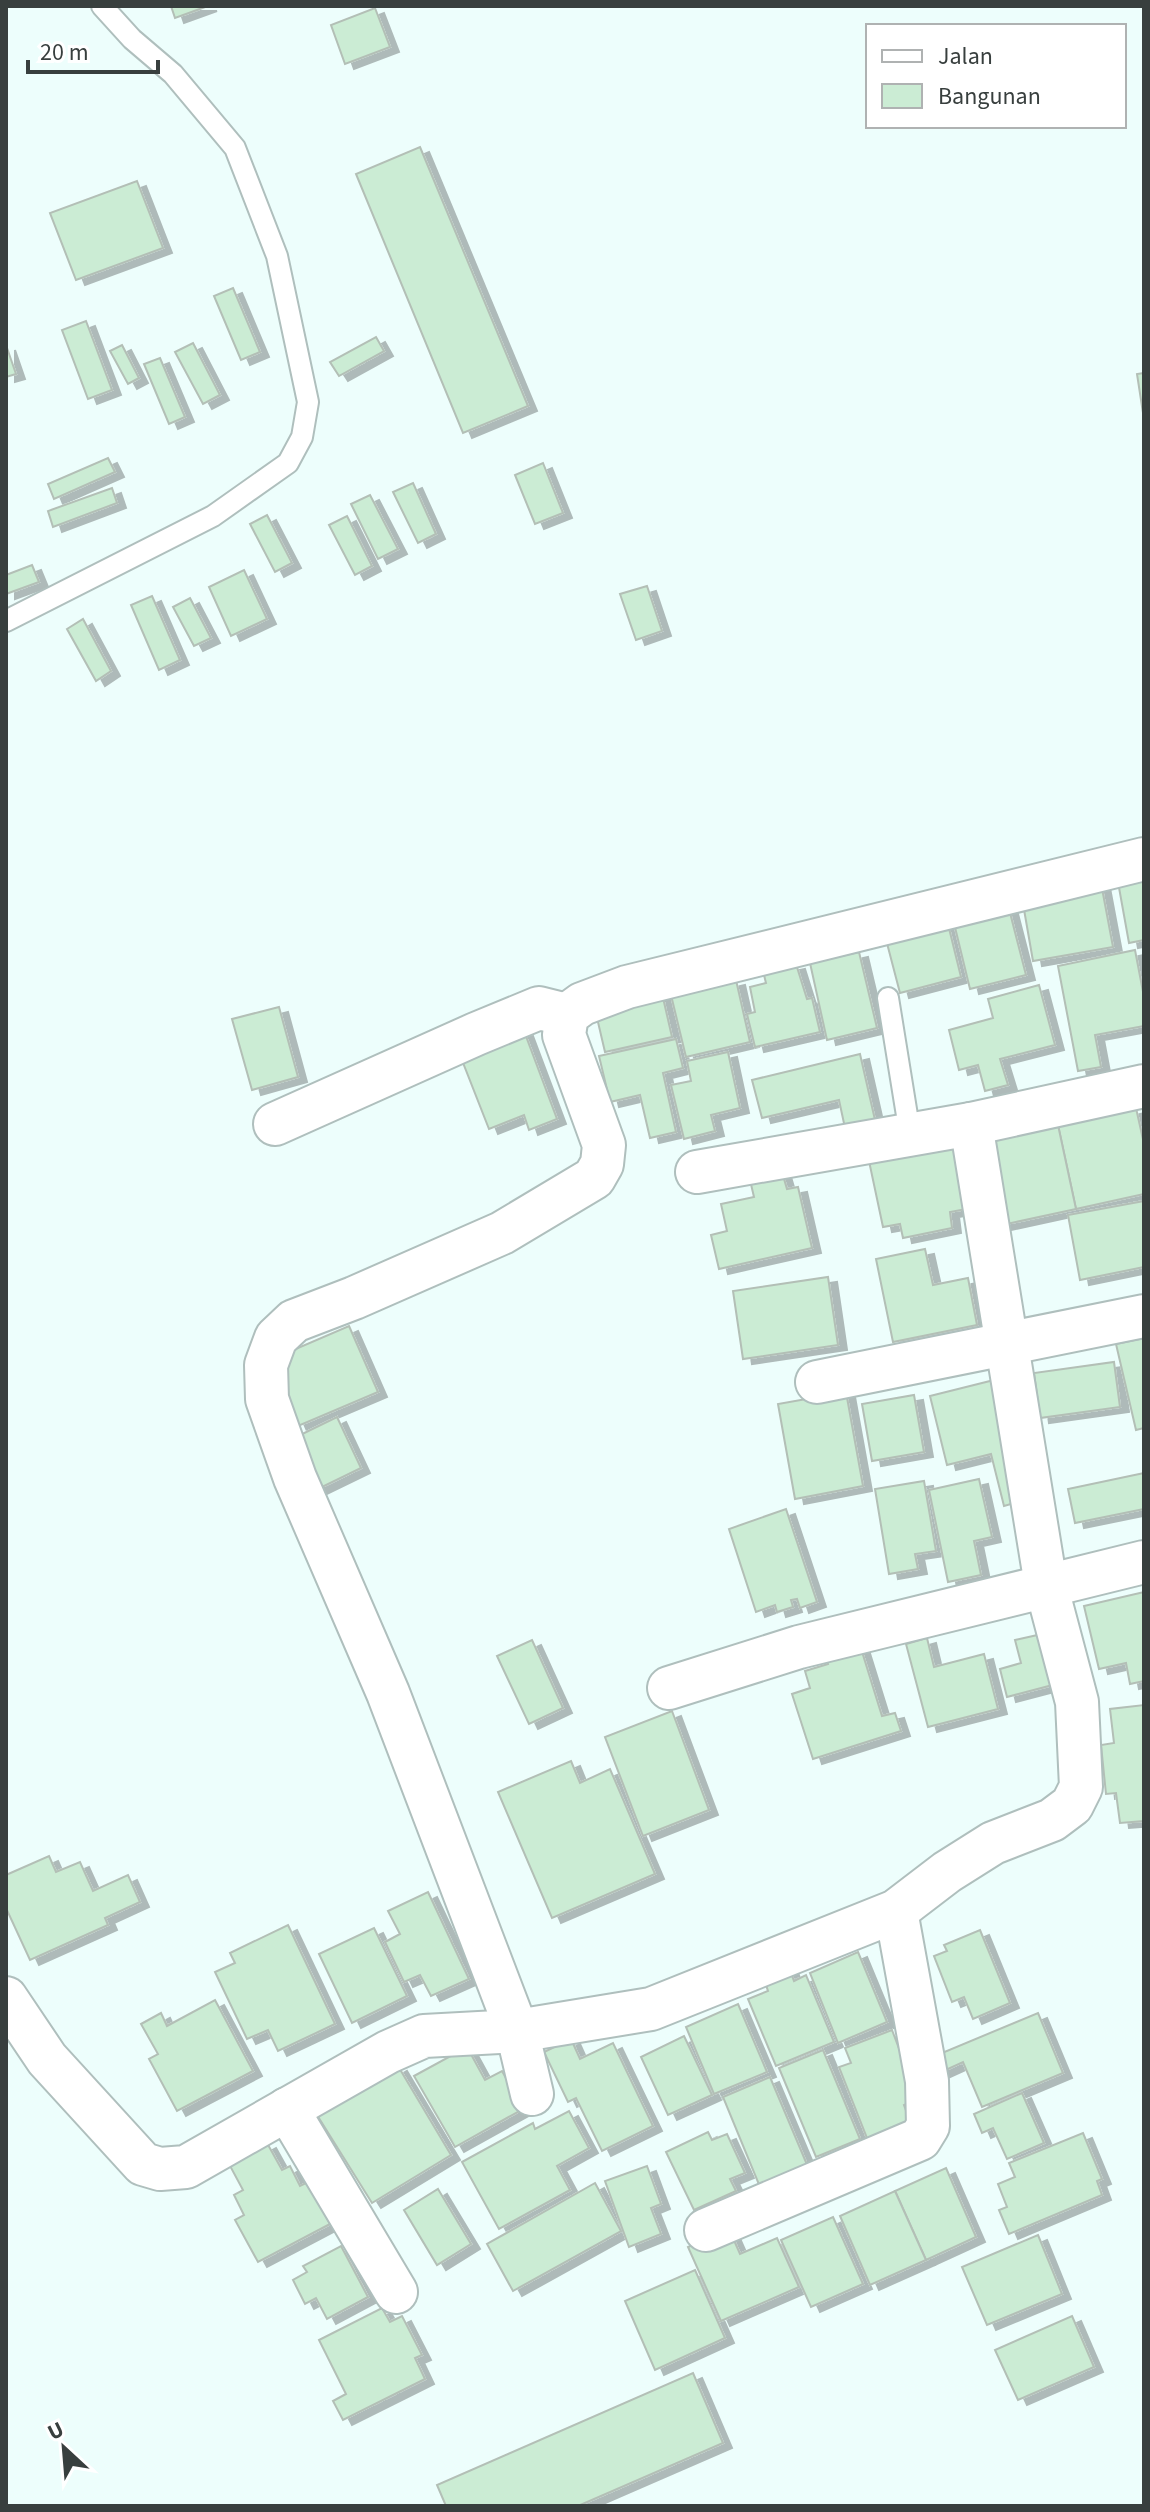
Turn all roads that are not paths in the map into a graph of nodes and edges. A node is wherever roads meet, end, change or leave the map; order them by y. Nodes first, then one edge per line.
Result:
1 (102, 6) edge
2 (6, 621) edge
3 (1144, 859) edge
4 (888, 998) dead end
5 (567, 1015) junction
6 (1144, 1086) edge
7 (275, 1124) dead end
8 (971, 1124) junction
9 (910, 1134) junction
10 (697, 1172) dead end
11 (1144, 1316) edge
12 (1006, 1344) junction
13 (817, 1382) dead end
14 (1144, 1562) edge
15 (1046, 1585) junction
16 (669, 1688) dead end
17 (896, 1911) junction
18 (6, 1998) edge
19 (517, 2031) junction
20 (532, 2094) dead end
21 (287, 2109) junction
22 (706, 2230) dead end
23 (396, 2292) dead end

1 - 2 lane
3 - 5 street
4 - 9 lane
5 - 7 street
5 - 19 street
6 - 8 street
8 - 9 street
8 - 12 street
9 - 10 street
11 - 12 street
12 - 13 street
12 - 15 street
14 - 15 street
15 - 16 street
15 - 17 street
17 - 19 street
17 - 22 street
18 - 21 street
19 - 20 street
19 - 21 street
21 - 23 street

